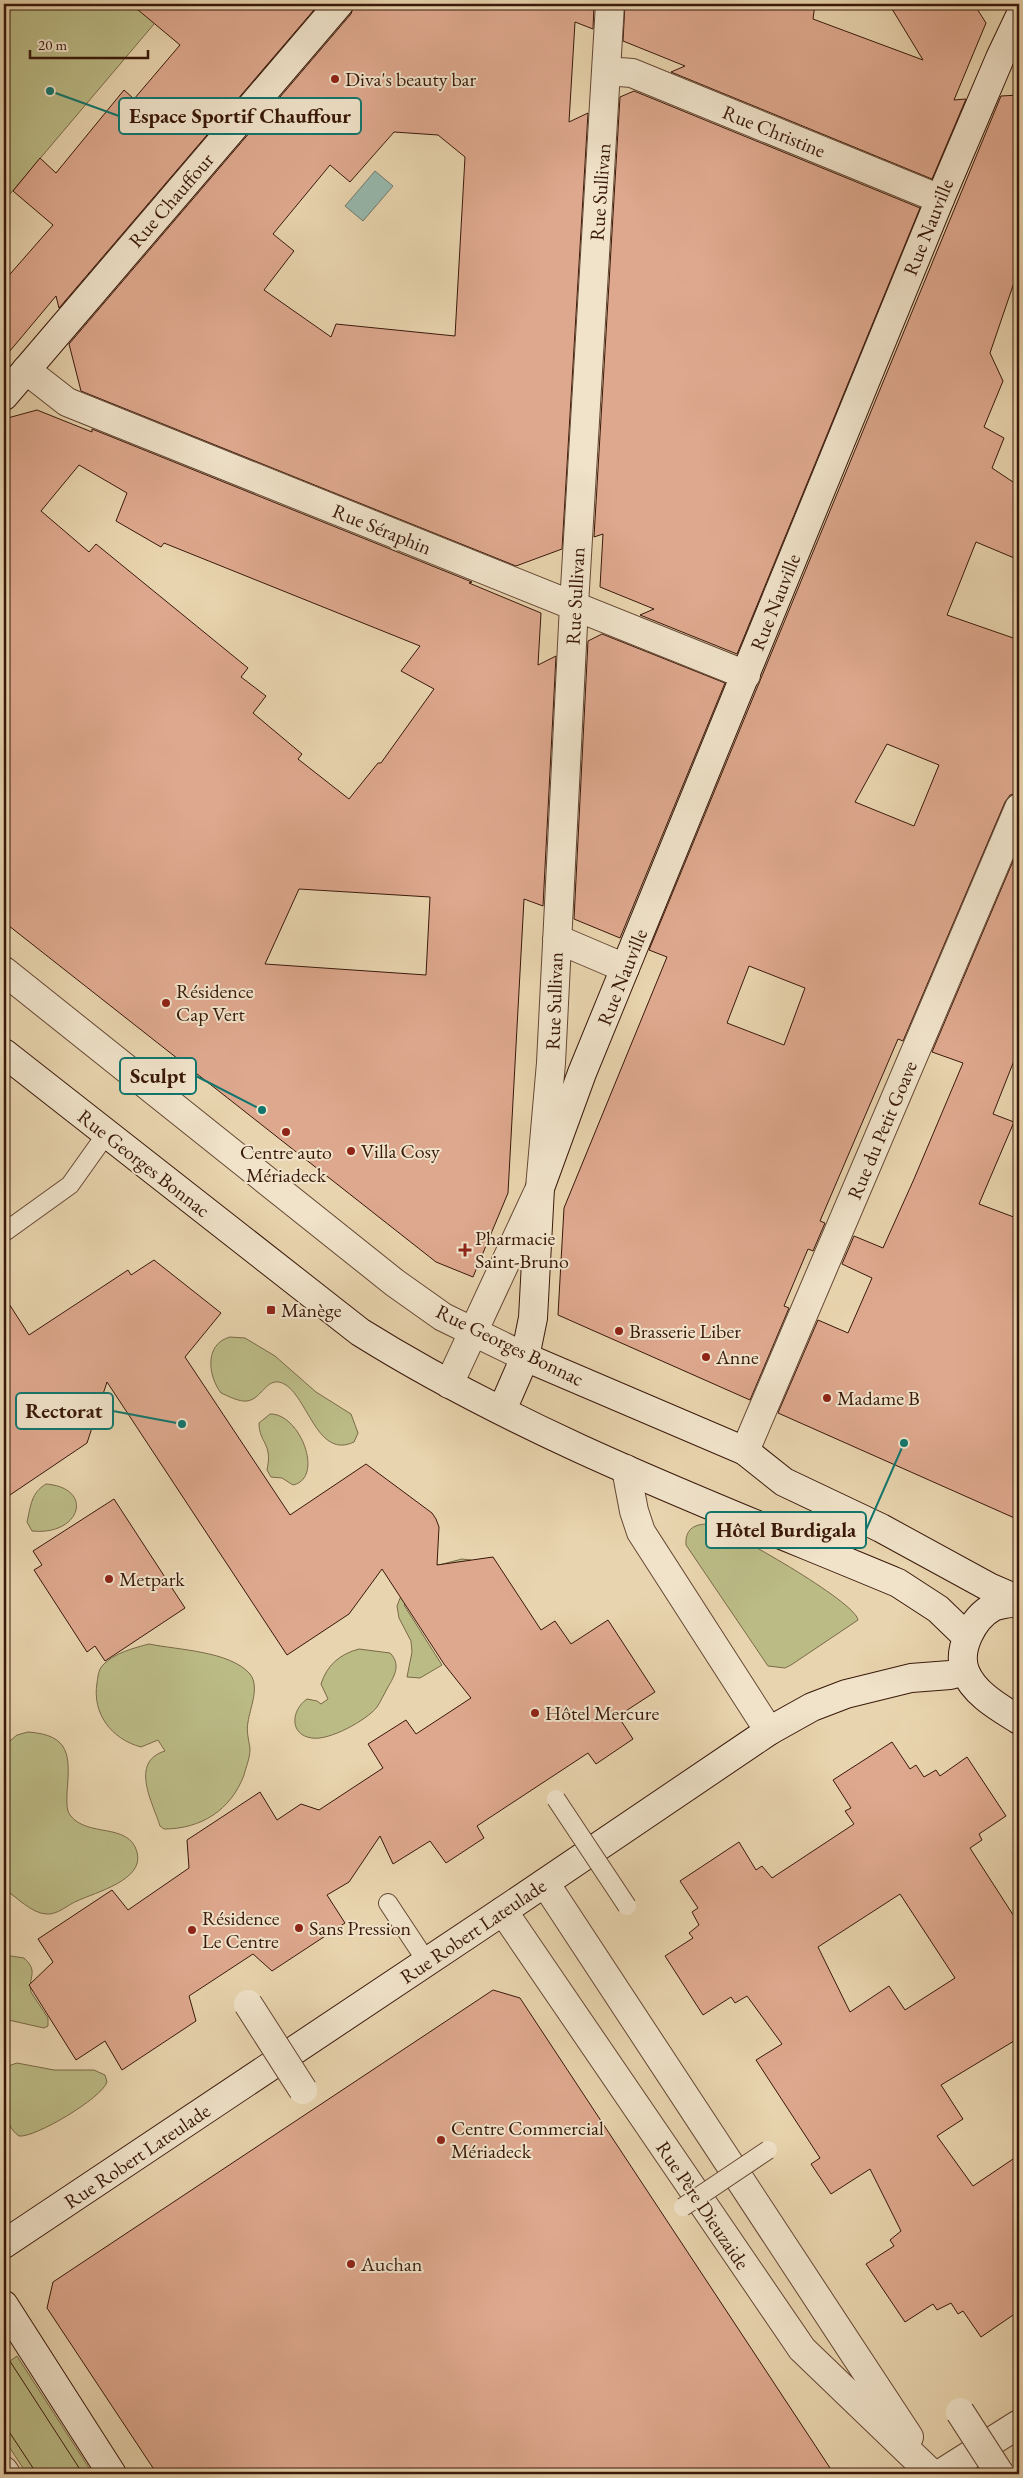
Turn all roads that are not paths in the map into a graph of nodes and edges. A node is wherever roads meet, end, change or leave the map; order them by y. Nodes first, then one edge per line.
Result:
1 (339, 4) edge
2 (610, 4) edge
3 (1009, 4) edge
4 (1019, 19) edge
5 (607, 71) junction
6 (940, 199) junction
7 (26, 370) junction
8 (4, 396) edge
9 (574, 604) junction
10 (746, 675) junction
11 (1019, 808) edge
12 (557, 939) junction
13 (625, 968) junction
14 (4, 971) edge
15 (4, 1053) edge
16 (107, 1133) junction
17 (540, 1188) junction
18 (6, 1230) dead end
19 (474, 1332) junction
20 (525, 1357) junction
21 (449, 1384) junction
22 (502, 1410) junction
23 (745, 1451) junction
24 (626, 1469) junction
25 (1019, 1601) edge
26 (967, 1637) junction
27 (965, 1671) junction
28 (1019, 1720) edge
29 (768, 1730) junction
30 (556, 1799) dead end
31 (545, 1883) junction
32 (388, 1903) dead end
33 (628, 1906) dead end
34 (504, 1911) junction
35 (427, 1962) junction
36 (248, 2004) dead end
37 (303, 2090) dead end
38 (768, 2150) dead end
39 (683, 2207) dead end
40 (4, 2244) edge
41 (4, 2305) edge
42 (960, 2412) dead end
43 (1019, 2424) edge
44 (4, 2471) edge
45 (6, 2474) edge
46 (112, 2474) edge
47 (933, 2474) edge
48 (940, 2474) edge
49 (1000, 2474) edge

1 - 7 street, Rue Chauffour
2 - 5 street, Rue Sullivan
3 - 4 street
4 - 6 street, Rue Nauville
5 - 6 street, Rue Christine
5 - 9 street, Rue Sullivan
6 - 10 street, Rue Nauville
7 - 8 street, Rue Chauffour
7 - 9 street, Rue Séraphin
9 - 10 street, Rue Séraphin
9 - 12 street, Rue Sullivan
10 - 13 street, Rue Nauville
11 - 23 street, Rue du Petit Goave
12 - 13 street
12 - 17 street, Rue Sullivan
13 - 17 street, Rue Nauville
14 - 19 street, Rue Georges Bonnac
15 - 16 street, Rue Georges Bonnac
16 - 18 lane
16 - 21 street, Rue Georges Bonnac
17 - 19 street, Rue Sullivan
17 - 20 street, Rue Sullivan
19 - 20 street, Rue Georges Bonnac
19 - 21 street, Rue Sullivan
20 - 22 street, Rue Sullivan
20 - 23 street, Rue Georges Bonnac
21 - 22 street, Rue Georges Bonnac
22 - 24 street, Rue Georges Bonnac
23 - 25 street, Rue Georges Bonnac
24 - 26 street, Rue Georges Bonnac
24 - 29 street
25 - 26 street
26 - 27 street
27 - 28 street
27 - 29 street, Rue Robert Lateulade
29 - 31 street, Rue Robert Lateulade
30 - 33 lane, bridge
31 - 34 street, Rue Robert Lateulade
31 - 47 street, Rue Père Dieuzaide
32 - 35 lane
34 - 35 street, Rue Robert Lateulade
34 - 47 street, Rue Père Dieuzaide
35 - 40 street, Rue Robert Lateulade
36 - 37 street, bridge
38 - 39 lane, bridge
41 - 46 street
42 - 49 street, bridge
43 - 48 street
44 - 45 street

